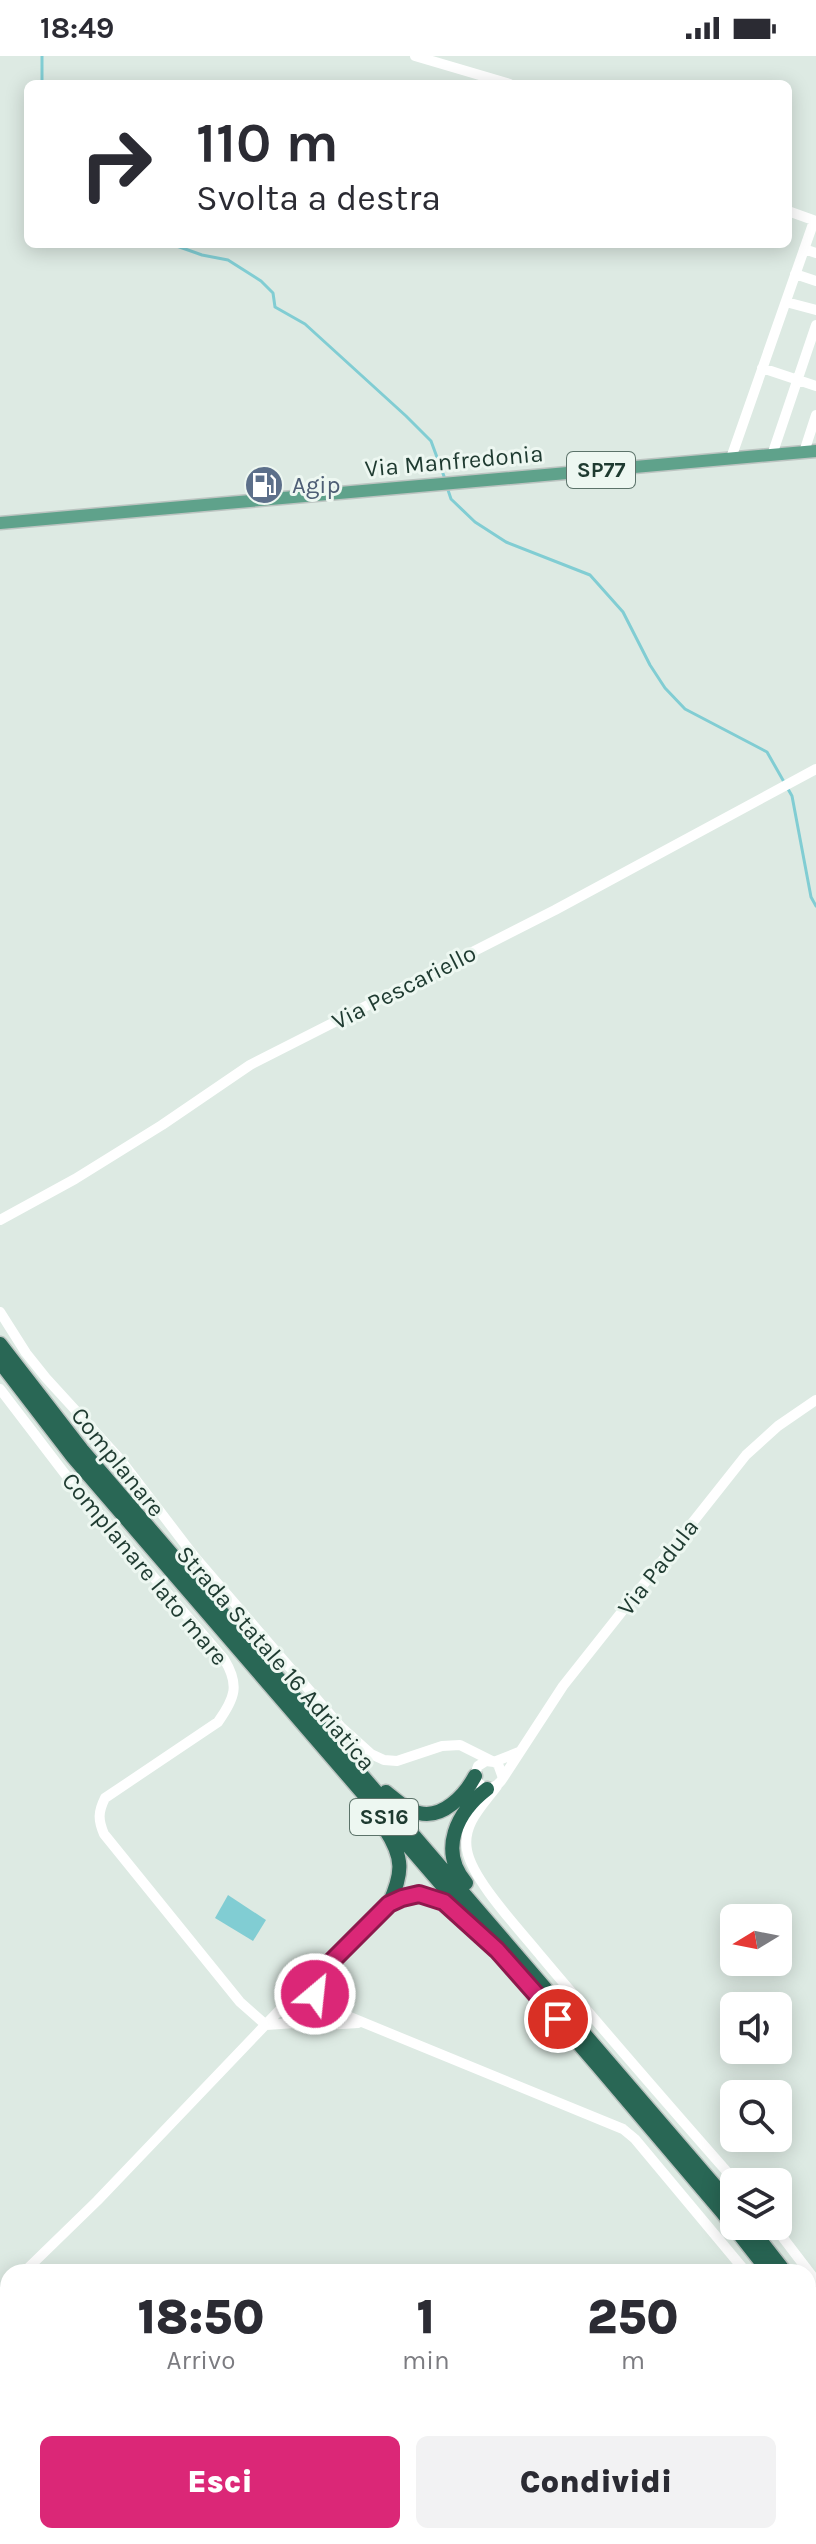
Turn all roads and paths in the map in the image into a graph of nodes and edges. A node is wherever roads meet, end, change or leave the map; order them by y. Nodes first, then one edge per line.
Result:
1 (415, 56) edge
2 (496, 80) edge
3 (792, 212) edge
4 (815, 221) edge
5 (804, 249) junction
6 (816, 253) edge
7 (795, 274) junction
8 (816, 281) edge
9 (786, 302) junction
10 (816, 310) edge
11 (816, 325) edge
12 (762, 368) junction
13 (798, 380) junction
14 (816, 386) edge
15 (816, 415) edge
16 (810, 452) edge
17 (772, 455) junction
18 (731, 458) junction
19 (0, 523) edge
20 (816, 769) edge
21 (0, 1220) edge
22 (0, 1312) edge
23 (0, 1344) edge
24 (0, 1362) edge
25 (0, 1389) edge
26 (816, 1400) edge
27 (460, 1745) junction
28 (519, 1752) junction
29 (494, 1762) junction
30 (475, 1773) junction
31 (359, 1778) junction
32 (496, 1784) junction
33 (389, 1904) junction
34 (502, 1946) junction
35 (319, 1974) junction
36 (302, 1991) junction
37 (315, 1994) junction
38 (291, 1999) junction
39 (323, 2006) junction
40 (364, 2022) junction
41 (295, 2023) junction
42 (266, 2025) junction
43 (308, 2026) junction
44 (724, 2168) edge
45 (720, 2192) edge
46 (760, 2240) edge
47 (785, 2240) edge
48 (32, 2264) edge
49 (739, 2264) edge
50 (763, 2264) edge
51 (779, 2264) edge
52 (803, 2264) edge

1 - 2 street
3 - 4 street
4 - 5 street
5 - 6 street
5 - 7 street
7 - 8 street
7 - 9 street
9 - 10 street
9 - 12 street
11 - 13 street
12 - 13 street
12 - 18 street
13 - 14 street
13 - 17 street
15 - 16 street
16 - 17 main road, Via Manfredonia / SP77
17 - 18 main road, Via Manfredonia / SP77
18 - 19 main road, Via Manfredonia / SP77
20 - 21 street, Via Pescariello
22 - 27 street, Complanare
23 - 31 highway, Strada Statale 16 Adriatica / SS16
24 - 31 highway, Strada Statale 16 Adriatica / SS16
25 - 42 street, Complanare lato mare
26 - 28 street, Via Padula
27 - 29 street
27 - 30 street
28 - 29 street
28 - 32 street, Via Padula
29 - 30 street
29 - 32 street
30 - 31 highway
30 - 32 street
31 - 33 highway
31 - 34 highway, Strada Statale 16 Adriatica / SS16
32 - 34 highway
32 - 44 street, Via Padula
33 - 34 highway
33 - 35 street
34 - 45 highway, Strada Statale 16 Adriatica / SS16
34 - 50 highway, Strada Statale 16 Adriatica / SS16
35 - 36 street
35 - 37 street
36 - 37 street
36 - 38 street
37 - 39 street
38 - 41 street
38 - 42 street
39 - 40 street
39 - 43 street
40 - 43 street
40 - 49 street
41 - 42 street
41 - 43 street
42 - 48 street
46 - 51 highway
47 - 52 street

